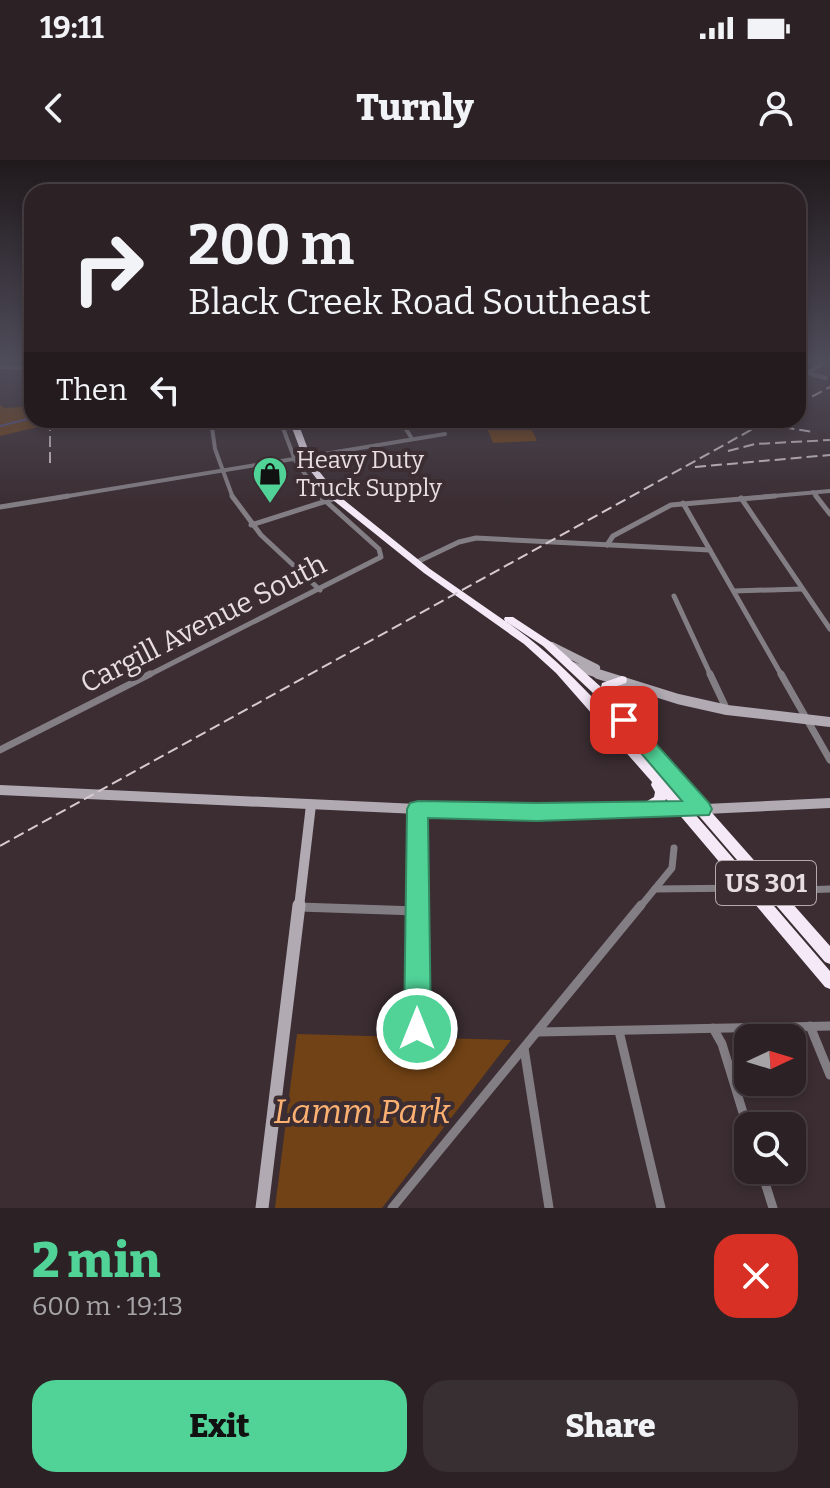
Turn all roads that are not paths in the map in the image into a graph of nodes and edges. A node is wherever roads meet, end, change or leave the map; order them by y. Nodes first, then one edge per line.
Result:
1 (212, 428) edge
2 (282, 428) edge
3 (296, 428) edge
4 (405, 428) edge
5 (445, 434) dead end
6 (411, 437) junction
7 (306, 457) junction
8 (292, 459) junction
9 (220, 471) junction
10 (830, 491) edge
11 (813, 492) junction
12 (336, 498) junction
13 (741, 498) junction
14 (323, 502) junction
15 (683, 503) junction
16 (0, 507) edge
17 (830, 514) edge
18 (251, 525) junction
19 (369, 526) junction
20 (357, 532) junction
21 (607, 545) junction
22 (710, 550) junction
23 (417, 562) junction
24 (802, 589) junction
25 (320, 590) junction
26 (734, 591) junction
27 (674, 596) dead end
28 (830, 629) edge
29 (547, 651) junction
30 (573, 666) junction
31 (606, 674) junction
32 (622, 680) junction
33 (608, 702) junction
34 (594, 705) junction
35 (727, 710) junction
36 (807, 721) junction
37 (830, 722) edge
38 (0, 750) edge
39 (830, 760) edge
40 (648, 767) junction
41 (0, 790) edge
42 (830, 803) edge
43 (311, 805) junction
44 (418, 809) junction
45 (693, 809) junction
46 (642, 811) junction
47 (674, 848) dead end
48 (751, 888) junction
49 (655, 889) junction
50 (830, 889) edge
51 (772, 891) junction
52 (299, 907) junction
53 (417, 911) junction
54 (825, 952) edge
55 (830, 982) edge
56 (810, 1026) junction
57 (830, 1026) edge
58 (713, 1028) junction
59 (417, 1029) dead end
60 (619, 1031) junction
61 (539, 1032) junction
62 (524, 1048) junction
63 (830, 1075) edge
64 (743, 1112) edge
65 (765, 1184) edge
66 (262, 1208) edge
67 (392, 1208) edge
68 (549, 1208) edge
69 (661, 1208) edge
70 (773, 1208) edge

1 - 9 street
2 - 8 street
3 - 7 highway
4 - 6 street
5 - 6 street
6 - 7 street
7 - 8 street
7 - 12 highway
8 - 9 street
8 - 14 street
9 - 16 street
9 - 18 street
10 - 11 street
11 - 13 street
11 - 17 street
12 - 14 street
12 - 19 highway
13 - 15 street
13 - 24 street
14 - 18 street
14 - 20 street
15 - 21 street
15 - 22 street
18 - 25 street
19 - 20 street
19 - 23 highway
20 - 25 street, Cargill Avenue South
21 - 22 street
21 - 23 street
22 - 26 street
23 - 29 highway, US 301
24 - 26 street
24 - 28 street
25 - 38 street, Cargill Avenue South
26 - 36 street
27 - 35 street
29 - 30 highway, US 301
29 - 31 street
29 - 34 highway, US 301
30 - 31 street
30 - 33 highway, US 301
31 - 32 street
32 - 33 highway
32 - 35 street
33 - 45 highway, US 301
34 - 40 highway, US 301
34 - 45 highway
35 - 36 street
36 - 37 street
36 - 39 street
40 - 45 highway, US 301
40 - 46 highway
41 - 43 street
42 - 45 street
43 - 44 street
43 - 52 street
44 - 46 street
44 - 53 street
45 - 46 street
45 - 48 highway, US 301
45 - 51 highway, US 301
45 - 54 highway
47 - 49 street
48 - 49 street
48 - 55 highway, US 301
49 - 61 street
50 - 51 street
51 - 54 highway, US 301
52 - 53 street
52 - 66 street
53 - 59 street
56 - 57 street
56 - 58 street
56 - 63 street
58 - 60 street
58 - 64 street
60 - 61 street
60 - 69 street
61 - 62 street
62 - 67 street
62 - 68 street
65 - 70 street

